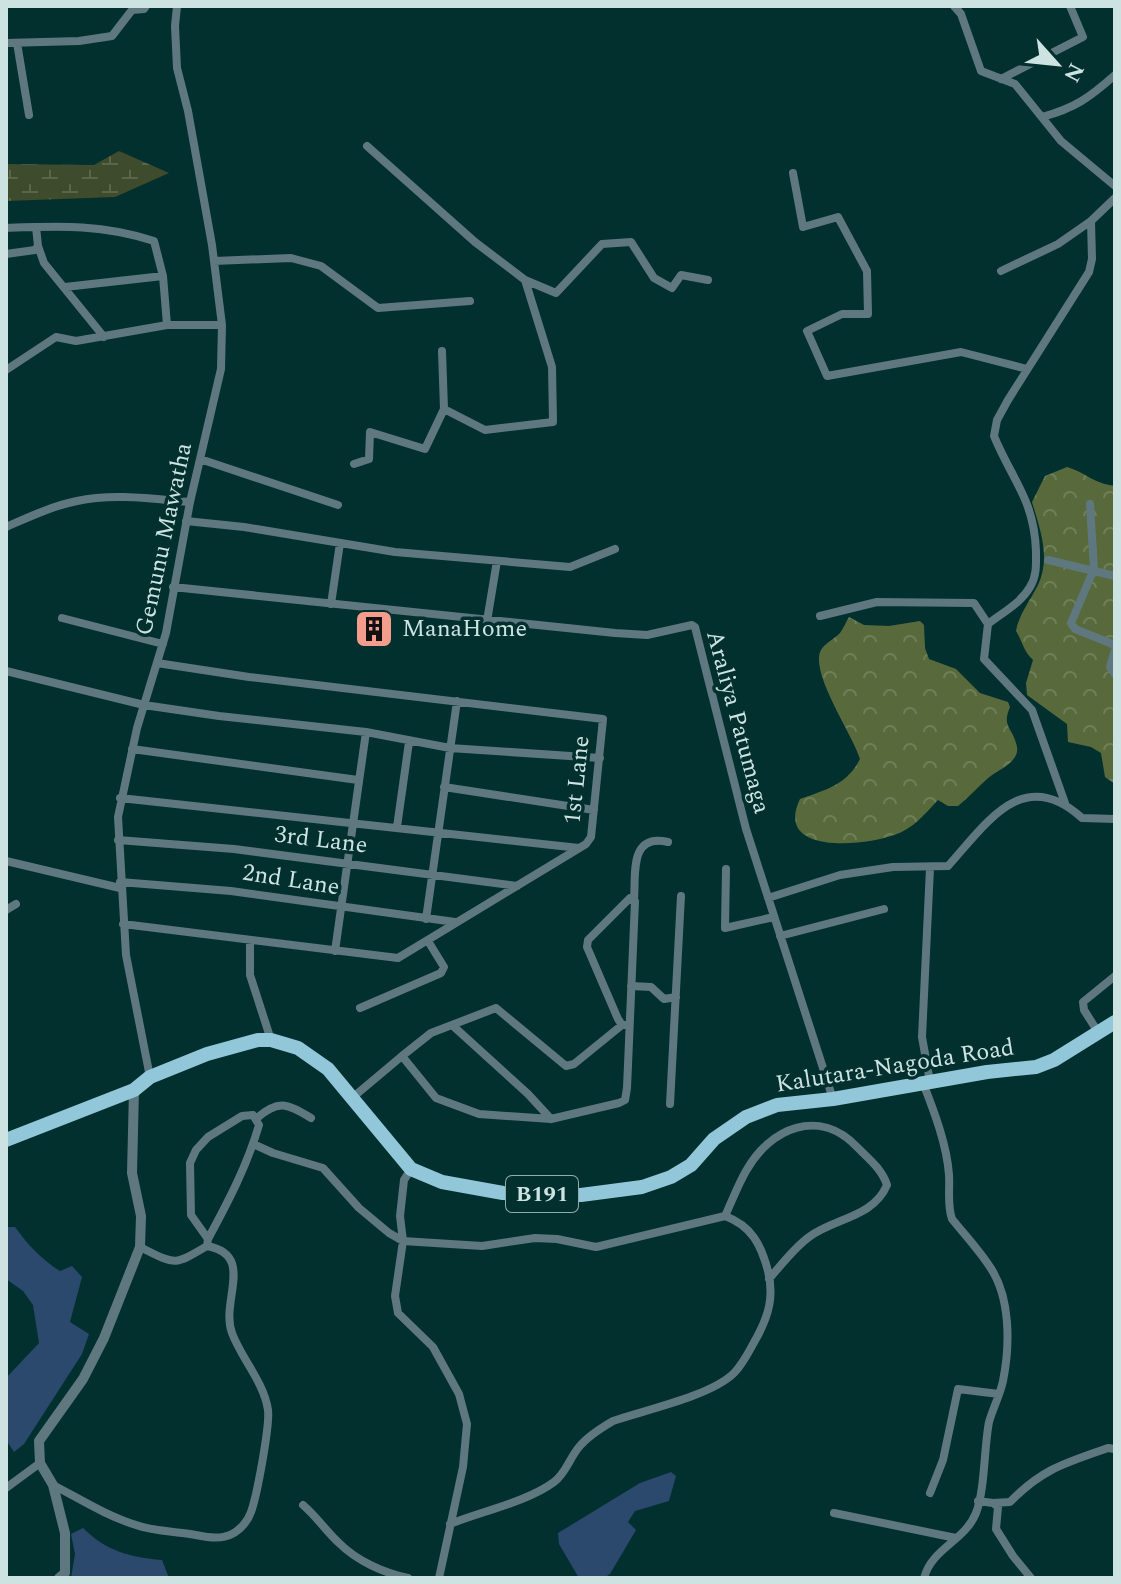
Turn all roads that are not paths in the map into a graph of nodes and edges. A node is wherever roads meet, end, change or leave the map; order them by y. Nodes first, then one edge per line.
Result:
1 (146, 6) edge
2 (177, 6) edge
3 (954, 6) edge
4 (1070, 6) edge
5 (6, 43) edge
6 (17, 43) junction
7 (1115, 75) edge
8 (1001, 79) junction
9 (29, 115) dead end
10 (1042, 117) junction
11 (367, 146) dead end
12 (793, 173) dead end
13 (1115, 186) edge
14 (1115, 198) edge
15 (1091, 221) junction
16 (36, 227) junction
17 (6, 228) edge
18 (38, 246) junction
19 (6, 254) edge
20 (214, 261) junction
21 (1001, 271) dead end
22 (163, 276) junction
23 (525, 280) junction
24 (708, 280) dead end
25 (65, 287) junction
26 (470, 301) dead end
27 (167, 325) junction
28 (222, 325) junction
29 (104, 337) junction
30 (442, 351) dead end
31 (1027, 369) junction
32 (6, 370) edge
33 (444, 409) junction
34 (200, 459) junction
35 (354, 464) dead end
36 (190, 502) junction
37 (1090, 504) dead end
38 (338, 505) dead end
39 (186, 521) junction
40 (6, 527) edge
41 (340, 543) junction
42 (615, 549) dead end
43 (1048, 560) dead end
44 (497, 561) junction
45 (1094, 569) junction
46 (1115, 576) edge
47 (173, 587) junction
48 (331, 604) junction
49 (820, 616) dead end
50 (62, 618) dead end
51 (487, 621) junction
52 (988, 624) junction
53 (163, 644) junction
54 (1115, 648) edge
55 (157, 663) junction
56 (6, 671) edge
57 (1115, 674) edge
58 (457, 701) junction
59 (144, 705) junction
60 (366, 732) junction
61 (409, 742) junction
62 (450, 748) junction
63 (132, 749) junction
64 (600, 758) junction
65 (358, 780) junction
66 (444, 787) junction
67 (120, 798) junction
68 (1065, 803) junction
69 (594, 810) junction
70 (1115, 819) edge
71 (352, 824) junction
72 (397, 827) junction
73 (438, 831) junction
74 (118, 840) junction
75 (668, 842) dead end
76 (580, 848) junction
77 (6, 861) edge
78 (346, 865) junction
79 (930, 868) junction
80 (726, 869) dead end
81 (433, 873) junction
82 (120, 885) junction
83 (518, 886) junction
84 (681, 896) dead end
85 (768, 898) junction
86 (634, 899) junction
87 (16, 904) dead end
88 (340, 907) junction
89 (884, 909) dead end
90 (6, 910) edge
91 (774, 917) junction
92 (426, 919) junction
93 (456, 923) junction
94 (123, 924) junction
95 (780, 936) junction
96 (250, 941) junction
97 (428, 941) junction
98 (335, 951) junction
99 (1115, 976) edge
100 (631, 986) junction
101 (676, 997) junction
102 (360, 1008) dead end
103 (1115, 1022) edge
104 (452, 1025) junction
105 (626, 1025) junction
106 (1098, 1032) junction
107 (271, 1040) junction
108 (402, 1056) junction
109 (150, 1077) junction
110 (926, 1082) junction
111 (134, 1090) junction
112 (352, 1098) junction
113 (833, 1099) junction
114 (670, 1104) dead end
115 (257, 1118) junction
116 (311, 1118) dead end
117 (551, 1119) junction
118 (6, 1140) edge
119 (253, 1144) junction
120 (411, 1169) junction
121 (725, 1216) junction
122 (403, 1241) junction
123 (208, 1243) junction
124 (140, 1247) junction
125 (769, 1279) junction
126 (999, 1394) junction
127 (1115, 1449) edge
128 (40, 1463) junction
129 (53, 1485) junction
130 (6, 1488) edge
131 (930, 1493) dead end
132 (978, 1501) junction
133 (993, 1503) junction
134 (303, 1505) dead end
135 (834, 1513) dead end
136 (450, 1524) junction
137 (956, 1538) junction
138 (388, 1575) edge
139 (62, 1576) edge
140 (408, 1578) edge
141 (439, 1578) edge
142 (924, 1578) edge
143 (1031, 1578) edge

1 - 6 street
2 - 20 street, Gemunu Mawatha
3 - 8 street
4 - 8 street
5 - 6 street
6 - 9 street
7 - 10 street
8 - 10 street
10 - 13 street
11 - 23 street
12 - 31 street
14 - 15 street
15 - 21 street
15 - 31 street
16 - 17 street
16 - 18 street
16 - 22 street
18 - 19 street
18 - 25 street
20 - 26 street
20 - 28 street, Gemunu Mawatha
22 - 25 street
22 - 27 street
23 - 24 street
23 - 33 street
25 - 29 street
27 - 28 street
27 - 29 street
28 - 34 street, Gemunu Mawatha
29 - 32 street
30 - 33 street
31 - 52 street
33 - 35 street
34 - 36 street, Gemunu Mawatha
34 - 38 street
36 - 39 street, Gemunu Mawatha
36 - 40 street
37 - 45 street
39 - 41 street
39 - 47 street, Gemunu Mawatha
41 - 44 street
41 - 48 street
42 - 44 street
43 - 45 street
44 - 51 street
45 - 46 street
45 - 54 street
47 - 48 street, Araliya Patumaga
47 - 53 street, Gemunu Mawatha
48 - 51 street, Araliya Patumaga
49 - 52 street
50 - 53 street
51 - 85 street, Araliya Patumaga
52 - 68 street
53 - 55 street, Gemunu Mawatha
54 - 57 street
55 - 58 street, 1st Lane
55 - 59 street, Gemunu Mawatha
56 - 59 street
58 - 62 street
58 - 64 street, 1st Lane
59 - 60 street
59 - 63 street, Gemunu Mawatha
60 - 61 street
60 - 65 street
61 - 62 street
61 - 72 street
62 - 64 street
62 - 66 street
63 - 65 street
63 - 67 street, Gemunu Mawatha
64 - 69 street, 1st Lane
65 - 71 street
66 - 69 street
66 - 73 street
67 - 71 street
67 - 74 street, Gemunu Mawatha
68 - 70 street
68 - 79 street
69 - 76 street, 1st Lane
71 - 72 street
71 - 78 street
72 - 73 street
73 - 76 street
73 - 81 street
74 - 78 street, 3rd Lane
74 - 82 street, Gemunu Mawatha
75 - 86 street
76 - 83 street, 1st Lane
77 - 82 street, 2nd Lane
78 - 81 street, 3rd Lane
78 - 88 street
79 - 85 street
79 - 110 street
80 - 91 street
81 - 83 street, 3rd Lane
81 - 92 street
82 - 88 street, 2nd Lane
82 - 94 street, Gemunu Mawatha
83 - 93 street, 1st Lane
84 - 101 street
85 - 91 street, Araliya Patumaga
86 - 100 street
86 - 105 street
87 - 90 street
88 - 92 street, 2nd Lane
88 - 98 street
89 - 95 street
91 - 95 street, Araliya Patumaga
92 - 93 street, 2nd Lane
93 - 97 street, 1st Lane
94 - 96 street, 1st Lane
94 - 109 street, Gemunu Mawatha
95 - 113 street, Araliya Patumaga
96 - 98 street, 1st Lane
96 - 107 street
97 - 98 street, 1st Lane
97 - 102 street
99 - 106 street
100 - 101 street
100 - 105 street
101 - 114 street
103 - 106 main road, Kalutara-Nagoda Road / B191
104 - 105 street
104 - 108 street
104 - 117 street
105 - 117 street
106 - 110 main road, Kalutara-Nagoda Road / B191
107 - 109 main road
107 - 112 main road, Kalutara-Nagoda Road / B191
108 - 112 street
108 - 117 street
109 - 111 main road
110 - 113 main road, Kalutara-Nagoda Road / B191
110 - 126 street
111 - 118 main road
111 - 124 street
112 - 120 main road, Kalutara-Nagoda Road / B191
113 - 120 main road, Kalutara-Nagoda Road / B191
115 - 116 street
115 - 119 street
115 - 123 street
119 - 122 street
119 - 123 street
120 - 122 street
121 - 122 street
121 - 125 street
121 - 125 street
122 - 136 street
123 - 124 street
123 - 129 street
124 - 128 street
125 - 136 street
126 - 131 street
126 - 132 street
127 - 133 street
128 - 129 street
128 - 130 street
129 - 139 street
132 - 133 street
132 - 137 street
133 - 143 street
134 - 138 street
135 - 137 street
136 - 141 street
137 - 142 street
138 - 140 street

